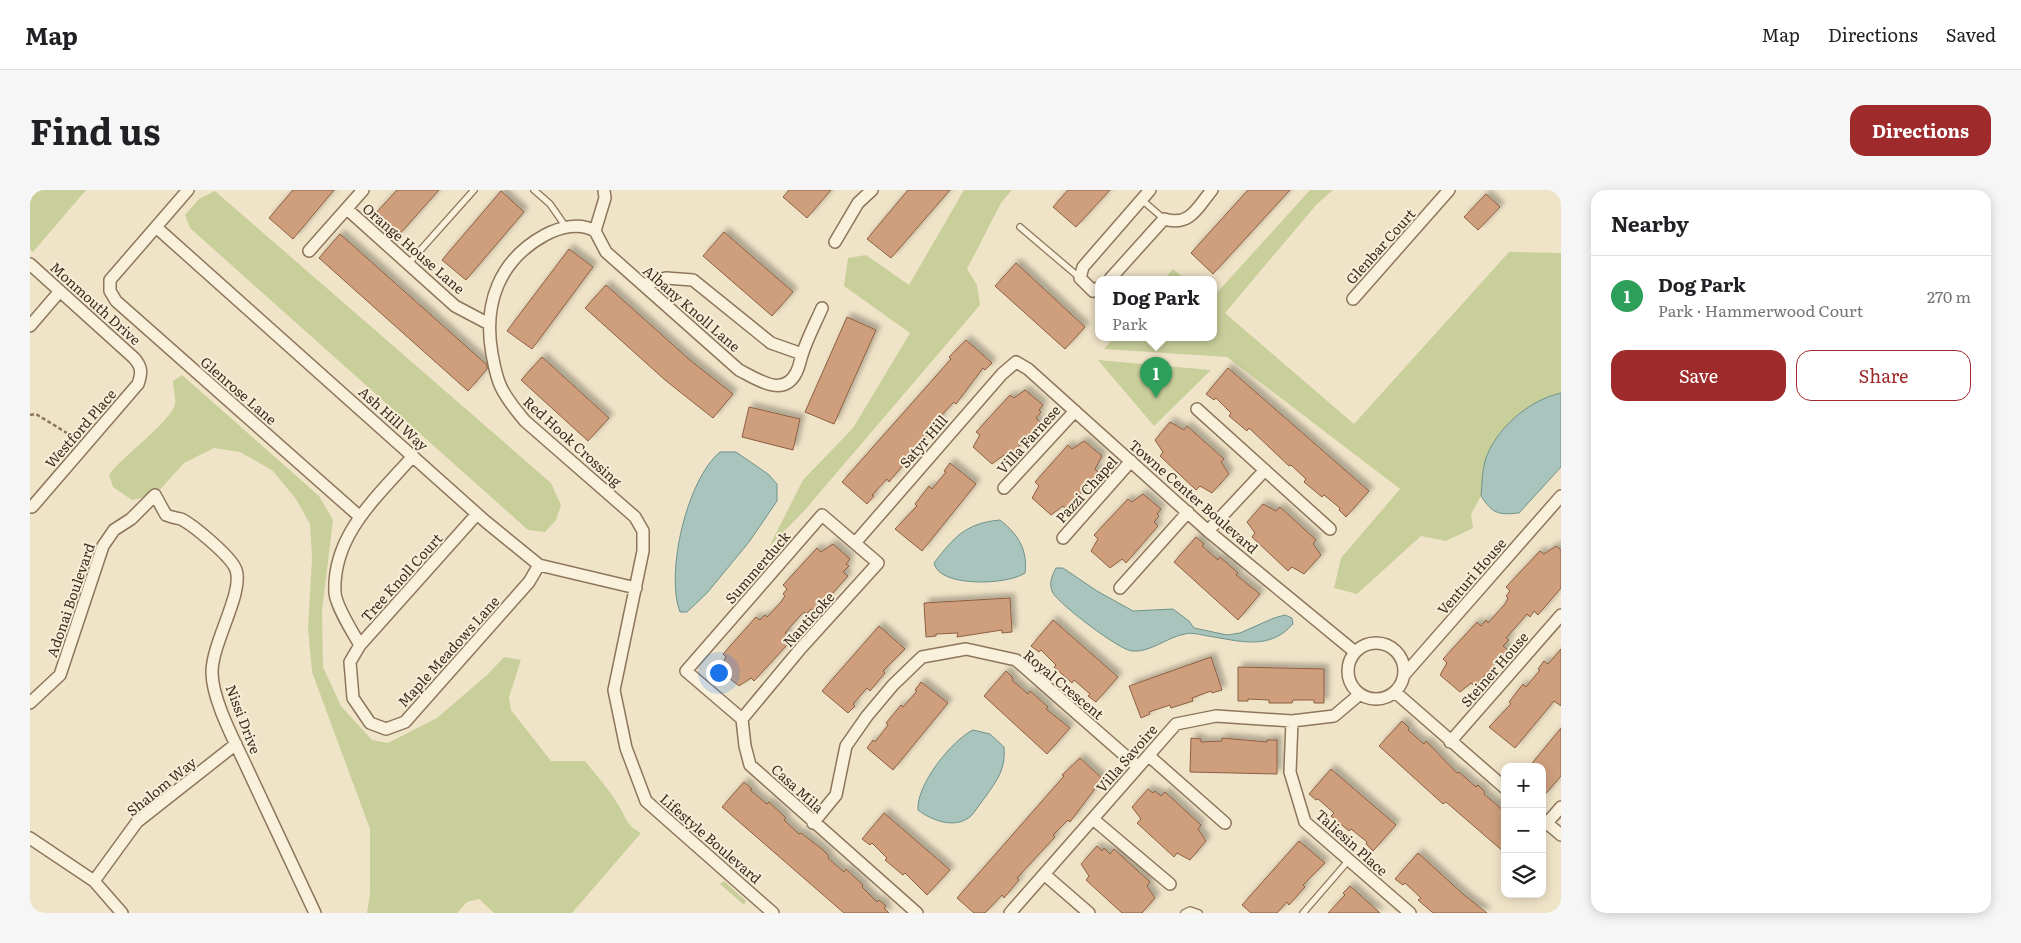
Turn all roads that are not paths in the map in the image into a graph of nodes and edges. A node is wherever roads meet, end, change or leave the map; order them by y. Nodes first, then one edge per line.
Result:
1 (188, 190) edge
2 (364, 190) edge
3 (474, 190) edge
4 (534, 190) edge
5 (604, 190) edge
6 (872, 190) edge
7 (1150, 190) edge
8 (1212, 190) edge
9 (1449, 190) edge
10 (1142, 200) junction
11 (347, 209) junction
12 (1164, 218) junction
13 (156, 227) junction
14 (566, 227) junction
15 (1020, 227) dead end
16 (595, 231) junction
17 (835, 242) dead end
18 (309, 251) dead end
19 (30, 264) edge
20 (408, 264) junction
21 (1113, 276) edge
22 (1080, 278) junction
23 (643, 285) junction
24 (1095, 289) edge
25 (60, 291) junction
26 (1353, 298) dead end
27 (822, 308) dead end
28 (489, 324) junction
29 (30, 326) edge
30 (802, 354) junction
31 (1016, 362) joint
32 (140, 365) joint
33 (1197, 409) dead end
34 (1074, 411) junction
35 (413, 456) junction
36 (1131, 461) junction
37 (1264, 470) junction
38 (1004, 488) dead end
39 (1561, 496) edge
40 (32, 507) dead end
41 (1188, 512) junction
42 (477, 514) junction
43 (359, 516) junction
44 (182, 520) joint
45 (1330, 529) dead end
46 (1208, 531) junction
47 (1063, 538) dead end
48 (855, 543) junction
49 (539, 565) junction
50 (636, 588) junction
51 (1120, 588) dead end
52 (1561, 615) edge
53 (360, 645) junction
54 (1355, 652) junction
55 (350, 662) joint
56 (1404, 675) junction
57 (1395, 692) junction
58 (1360, 694) junction
59 (30, 703) edge
60 (742, 719) junction
61 (1292, 721) junction
62 (1450, 742) junction
63 (236, 744) junction
64 (1148, 756) junction
65 (1138, 767) junction
66 (638, 779) joint
67 (1501, 785) edge
68 (1561, 806) edge
69 (1093, 819) junction
70 (1546, 819) edge
71 (813, 823) junction
72 (1225, 823) dead end
73 (1546, 823) edge
74 (1561, 835) edge
75 (30, 838) edge
76 (1349, 860) junction
77 (1044, 874) junction
78 (94, 881) junction
79 (1170, 884) dead end
80 (122, 913) edge
81 (315, 913) edge
82 (773, 913) edge
83 (917, 913) edge
84 (1010, 913) edge
85 (1089, 913) edge
86 (1184, 913) edge
87 (1198, 913) edge
88 (1303, 913) edge
89 (1410, 913) edge

1 - 13 street
2 - 11 street
3 - 20 lane
4 - 14 lane
5 - 16 street
6 - 17 street
7 - 10 street
8 - 12 street
9 - 26 street, Glenbar Court
10 - 12 lane
10 - 22 street
11 - 18 street
11 - 20 street, Orange House Lane
12 - 21 street
13 - 35 street, Ash Hill Way
13 - 43 street, Glenrose Lane
14 - 16 street, Red Hook Crossing
14 - 28 street, Red Hook Crossing
15 - 22 lane
16 - 23 street, Albany Knoll Lane
19 - 25 street, Monmouth Drive
20 - 28 street, Orange House Lane
22 - 24 street
23 - 30 street
23 - 30 street, Albany Knoll Lane
25 - 29 street
25 - 32 street, Monmouth Drive
27 - 30 street
28 - 50 street, Red Hook Crossing
31 - 34 street, Towne Center Boulevard
31 - 48 street, Satyr Hill
32 - 40 street, Westford Place
33 - 37 street
34 - 36 street, Towne Center Boulevard
34 - 38 street, Villa Farnese
35 - 42 street, Ash Hill Way
35 - 43 street
36 - 41 street, Towne Center Boulevard
36 - 47 street, Pazzi Chapel
37 - 45 street
37 - 46 street
39 - 56 street, Venturi House
41 - 46 street, Towne Center Boulevard
41 - 51 street
42 - 49 street, Ash Hill Way
42 - 53 street, Tree Knoll Court
43 - 53 street
44 - 59 street, Adonai Boulevard
44 - 63 street, Nissi Drive
46 - 54 street, Towne Center Boulevard
48 - 60 street, Nanticoke
48 - 60 street, Summerduck
49 - 50 street, Ash Hill Way
49 - 55 street, Maple Meadows Lane
50 - 66 street, Red Hook Crossing
52 - 62 street, Steiner House
53 - 55 street, Tree Knoll Court
54 - 56 street
54 - 58 street
56 - 57 street
57 - 58 street
57 - 62 street
58 - 61 street, Villa Savoire
60 - 71 street, Casa Mila
61 - 64 street, Villa Savoire
61 - 76 street, Taliesin Place
62 - 67 street
63 - 78 street, Shalom Way
63 - 81 street, Nissi Drive
64 - 65 street, Villa Savoire
64 - 72 street
65 - 69 street, Villa Savoire
65 - 71 street, Royal Crescent
66 - 82 street, Lifestyle Boulevard
68 - 70 street
69 - 77 street, Villa Savoire
69 - 79 street
71 - 83 street, Casa Mila
73 - 74 street
75 - 78 street
76 - 88 lane
76 - 89 street, Taliesin Place
77 - 84 street, Villa Savoire
77 - 85 street
78 - 80 street
86 - 87 lane

